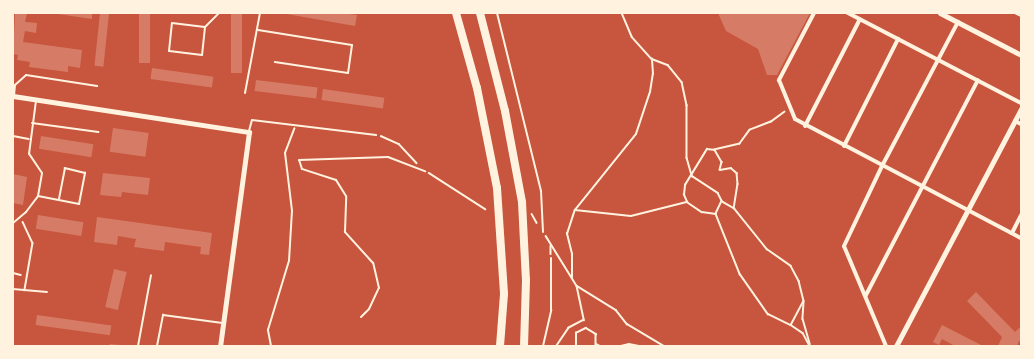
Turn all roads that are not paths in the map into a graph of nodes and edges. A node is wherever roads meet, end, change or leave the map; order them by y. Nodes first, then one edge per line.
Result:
1 (219, 13) edge
2 (260, 13) edge
3 (456, 13) edge
4 (480, 13) edge
5 (497, 13) edge
6 (814, 13) edge
7 (848, 13) edge
8 (940, 13) edge
9 (1015, 13) edge
10 (1021, 16) edge
11 (860, 19) junction
12 (958, 22) junction
13 (205, 27) junction
14 (258, 30) junction
15 (898, 39) junction
16 (1021, 55) edge
17 (937, 59) junction
18 (275, 62) dead end
19 (978, 80) junction
20 (97, 86) dead end
21 (244, 93) dead end
22 (13, 96) edge
23 (36, 100) junction
24 (1021, 103) edge
25 (1021, 109) edge
26 (1015, 121) junction
27 (32, 123) junction
28 (1021, 124) edge
29 (805, 126) junction
30 (98, 132) dead end
31 (249, 132) junction
32 (376, 135) road end
33 (13, 136) edge
34 (29, 139) junction
35 (844, 146) junction
36 (882, 166) junction
37 (425, 170) road end
38 (923, 187) junction
39 (38, 196) junction
40 (59, 199) junction
41 (968, 210) junction
42 (1021, 215) edge
43 (13, 223) edge
44 (543, 232) road end
45 (1012, 234) junction
46 (1021, 238) edge
47 (551, 258) road end
48 (13, 274) edge
49 (21, 275) dead end
50 (151, 275) dead end
51 (866, 295) junction
52 (361, 317) dead end
53 (224, 323) junction
54 (138, 346) edge
55 (157, 346) edge
56 (220, 346) edge
57 (500, 346) edge
58 (524, 346) edge
59 (543, 346) edge
60 (886, 346) edge
61 (896, 346) edge

1 - 13 lane
2 - 14 lane
3 - 57 highway
4 - 58 highway
5 - 44 lane
6 - 29 street
7 - 11 street
8 - 12 street
9 - 10 lane
11 - 15 street
11 - 29 street
12 - 16 street
12 - 17 street
13 - 13 lane
14 - 18 lane
14 - 21 lane
15 - 17 street
15 - 35 street
17 - 19 street
17 - 36 street
19 - 24 street
19 - 38 street
20 - 22 lane
22 - 23 street
23 - 27 lane
23 - 31 street
25 - 26 street
26 - 28 street
26 - 41 street
27 - 30 lane
27 - 34 lane
29 - 35 street
31 - 32 lane
31 - 53 street
33 - 34 lane
34 - 39 lane
35 - 36 street
36 - 38 street
36 - 51 street
37 - 52 lane
38 - 41 street
38 - 51 street
39 - 40 lane
39 - 43 lane
40 - 40 lane
41 - 45 street
41 - 61 street
42 - 45 street
45 - 46 street
47 - 59 lane
48 - 49 lane
50 - 54 lane
51 - 60 street
53 - 55 lane
53 - 56 street

